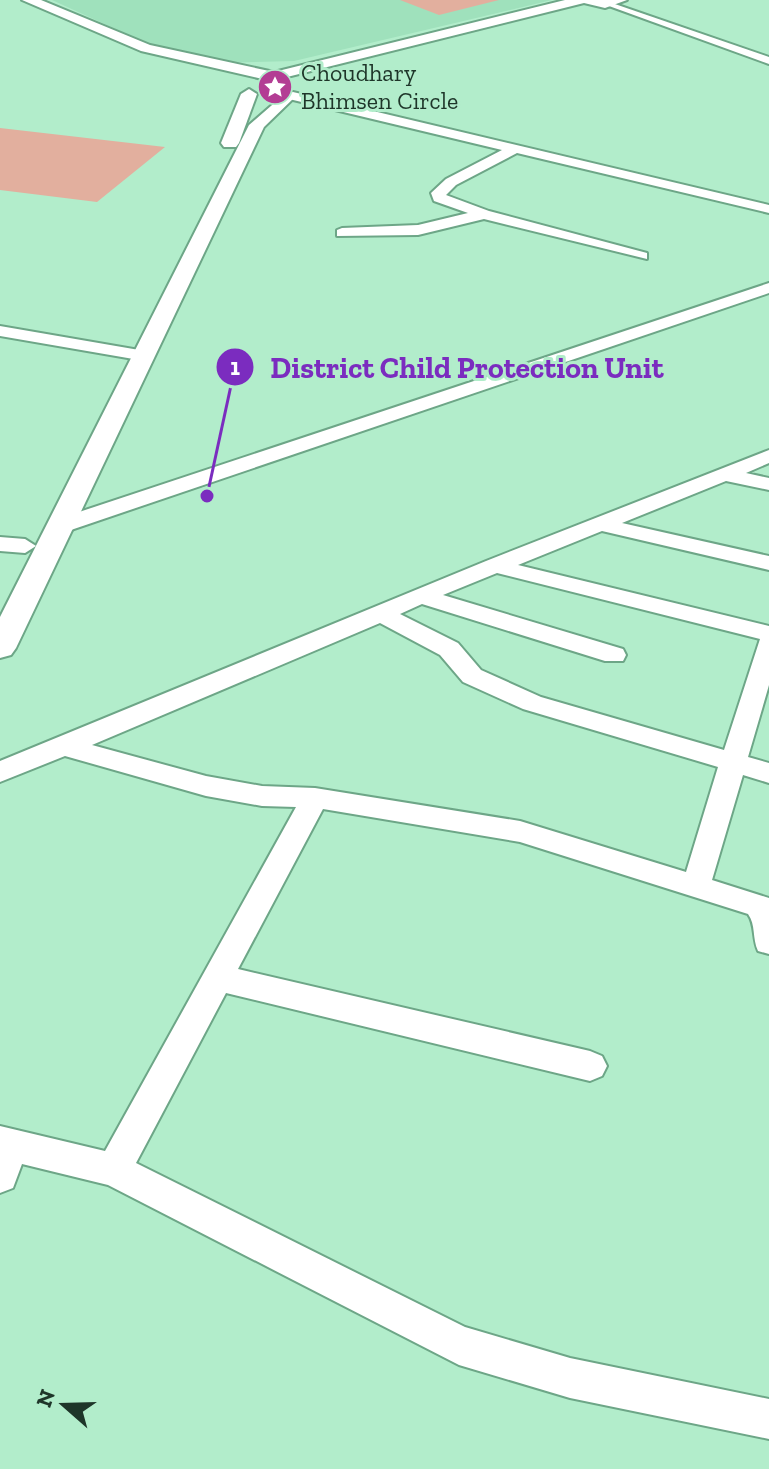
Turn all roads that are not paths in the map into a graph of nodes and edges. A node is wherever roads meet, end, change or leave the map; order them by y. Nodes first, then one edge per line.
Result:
1 (11, 0) edge
2 (29, 0) edge
3 (584, 0) edge
4 (615, 2) edge
5 (769, 55) edge
6 (769, 61) edge
7 (291, 86) junction
8 (246, 91) junction
9 (518, 147) junction
10 (761, 197) edge
11 (769, 209) edge
12 (484, 214) junction
13 (342, 233) dead end
14 (641, 256) dead end
15 (769, 288) edge
16 (0, 331) edge
17 (136, 355) junction
18 (769, 456) edge
19 (724, 474) junction
20 (769, 484) edge
21 (603, 525) junction
22 (60, 526) junction
23 (0, 544) edge
24 (25, 546) junction
25 (769, 563) edge
26 (494, 566) junction
27 (0, 596) edge
28 (421, 596) junction
29 (380, 613) junction
30 (769, 634) edge
31 (769, 644) edge
32 (0, 648) edge
33 (614, 655) dead end
34 (66, 747) junction
35 (734, 762) junction
36 (0, 772) edge
37 (769, 773) edge
38 (315, 798) junction
39 (696, 886) junction
40 (769, 942) edge
41 (215, 977) junction
42 (590, 1066) dead end
43 (4, 1154) edge
44 (114, 1170) junction
45 (769, 1419) edge

1 - 8 main road
2 - 7 main road
3 - 4 main road
3 - 7 main road
4 - 5 street
4 - 6 street
4 - 7 main road
7 - 8 main road
7 - 8 main road
7 - 9 street
7 - 10 street
7 - 17 main road
8 - 17 main road
9 - 11 street
9 - 12 street
12 - 13 street
12 - 14 street
15 - 22 street
16 - 17 street
17 - 22 main road
17 - 24 main road
18 - 19 street
19 - 20 street
19 - 21 street
21 - 25 street
21 - 26 street
22 - 32 main road
23 - 24 street
24 - 27 main road
26 - 28 street
26 - 30 street
28 - 29 street
28 - 33 street
29 - 34 street
29 - 35 street
31 - 35 street
34 - 36 street
34 - 38 street
35 - 37 street
35 - 39 street
38 - 39 street
38 - 41 street
39 - 40 street
41 - 42 street
41 - 44 street
43 - 44 street
44 - 45 street

